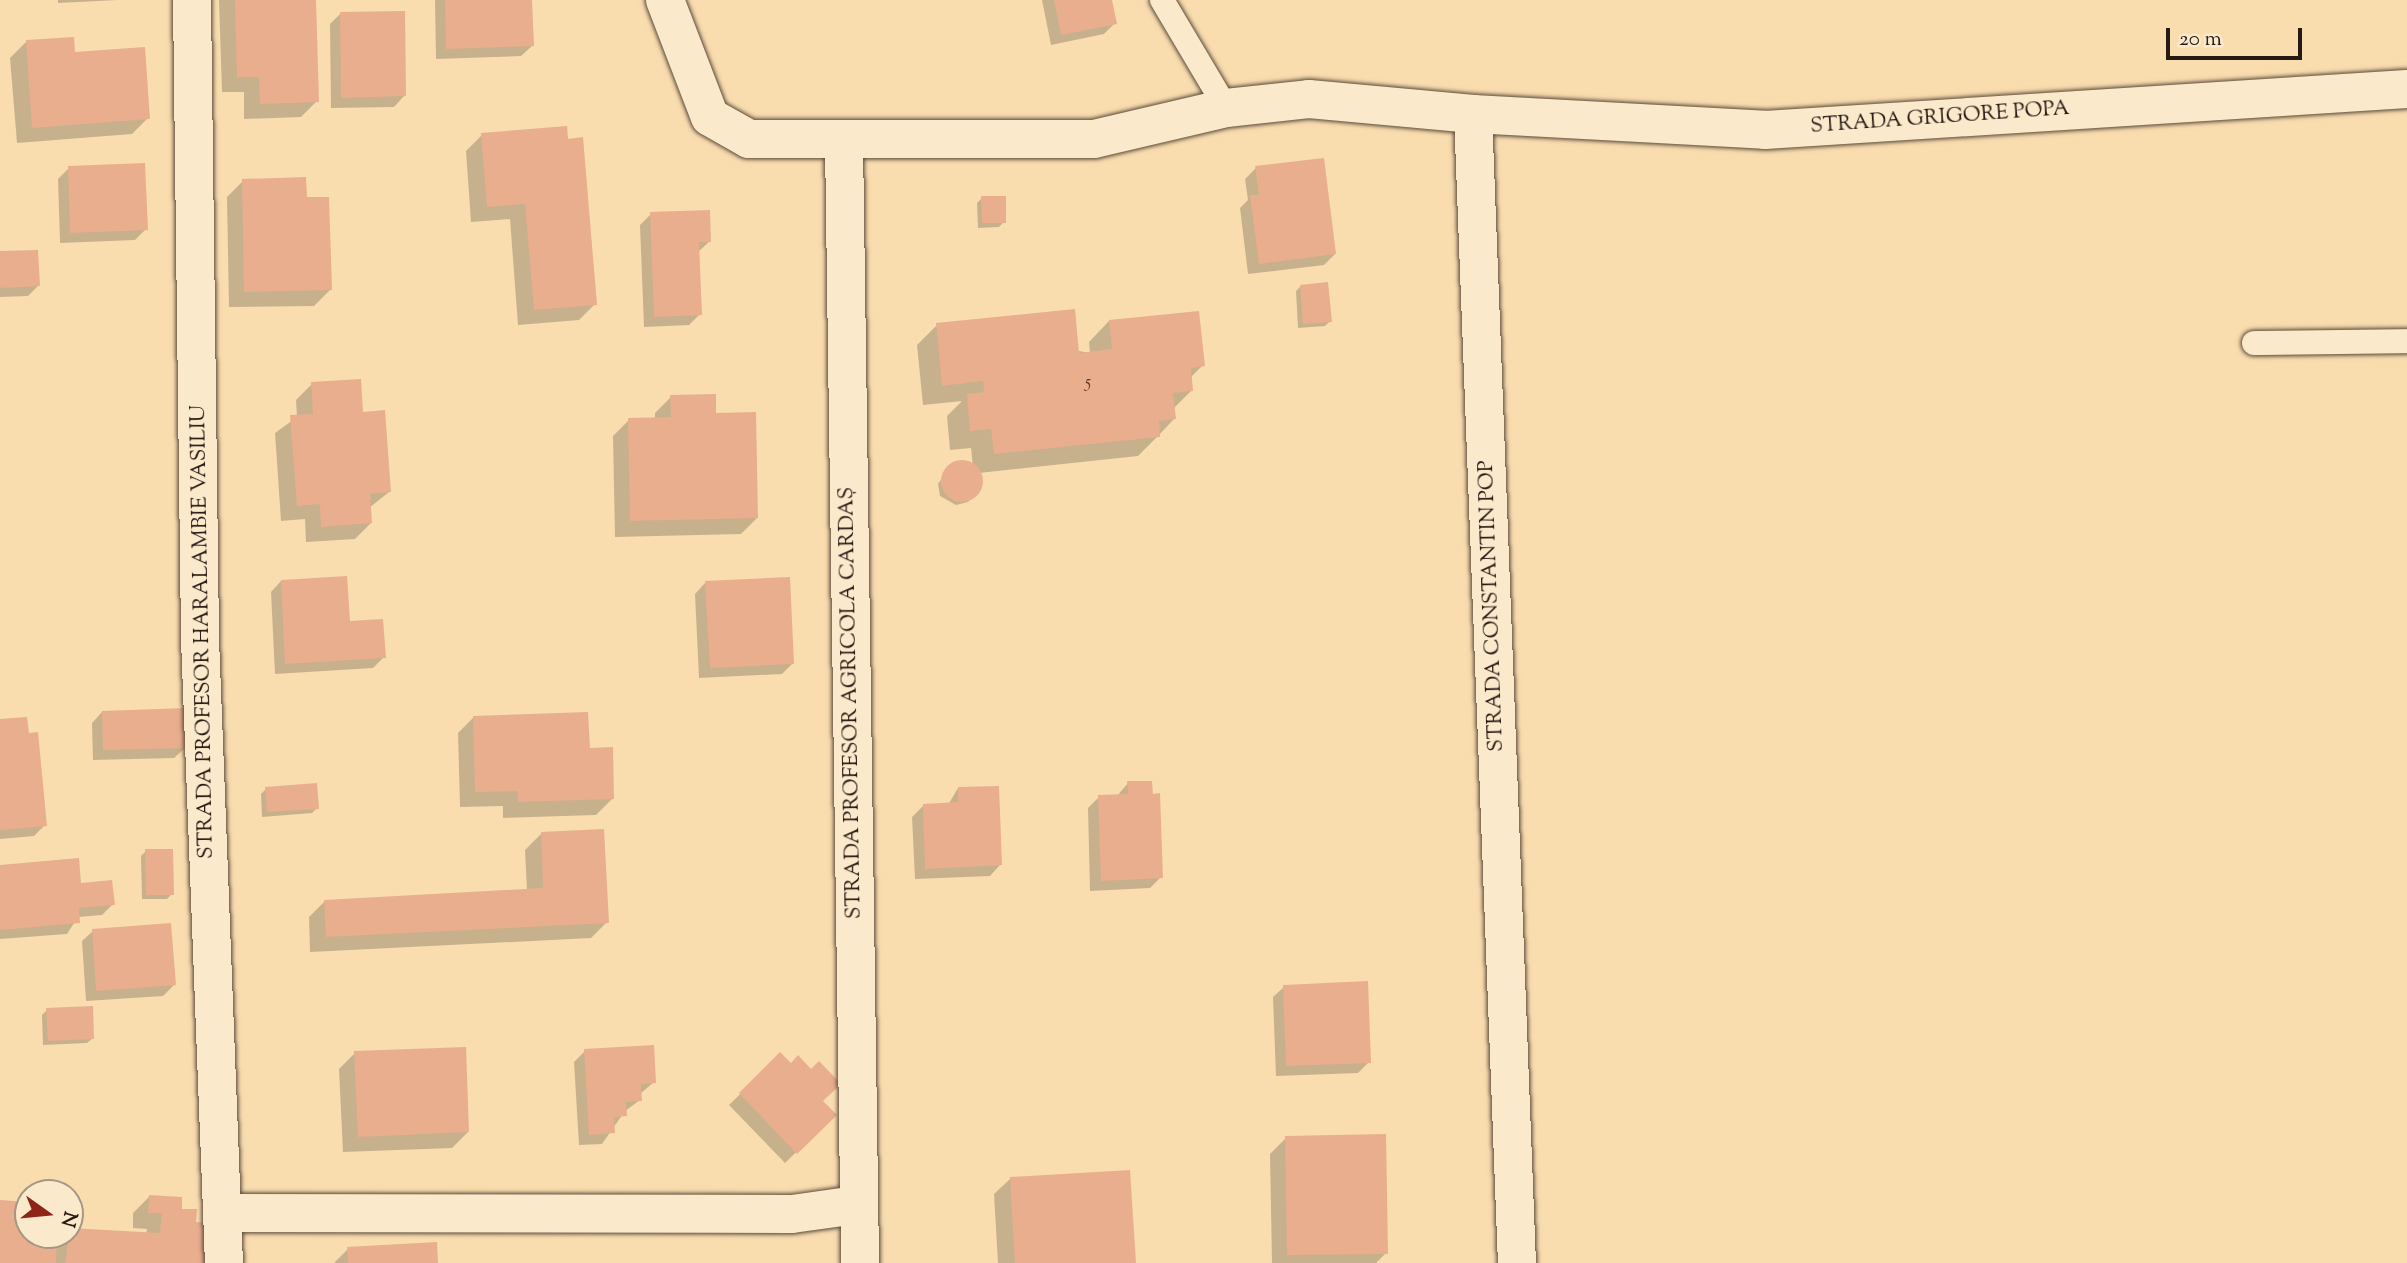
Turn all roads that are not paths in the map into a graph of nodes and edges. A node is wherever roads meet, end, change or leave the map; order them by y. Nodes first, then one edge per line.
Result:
1 (192, 0) edge
2 (665, 0) edge
3 (1161, 0) edge
4 (2407, 89) edge
5 (1226, 107) junction
6 (1473, 114) junction
7 (844, 142) junction
8 (2407, 341) edge
9 (2254, 343) dead end
10 (857, 1205) junction
11 (223, 1213) junction
12 (224, 1263) edge
13 (860, 1263) edge
14 (1517, 1263) edge

1 - 11 street, STRADA PROFESOR HARALAMBIE VASILIU
2 - 7 street
3 - 5 lane
4 - 6 street, STRADA GRIGORE POPA
5 - 6 street
5 - 7 street
6 - 14 street, STRADA CONSTANTIN POP
7 - 10 street, STRADA PROFESOR AGRICOLA CARDAȘ
8 - 9 lane
10 - 11 street
10 - 13 street, STRADA PROFESOR AGRICOLA CARDAȘ
11 - 12 street, STRADA PROFESOR HARALAMBIE VASILIU

